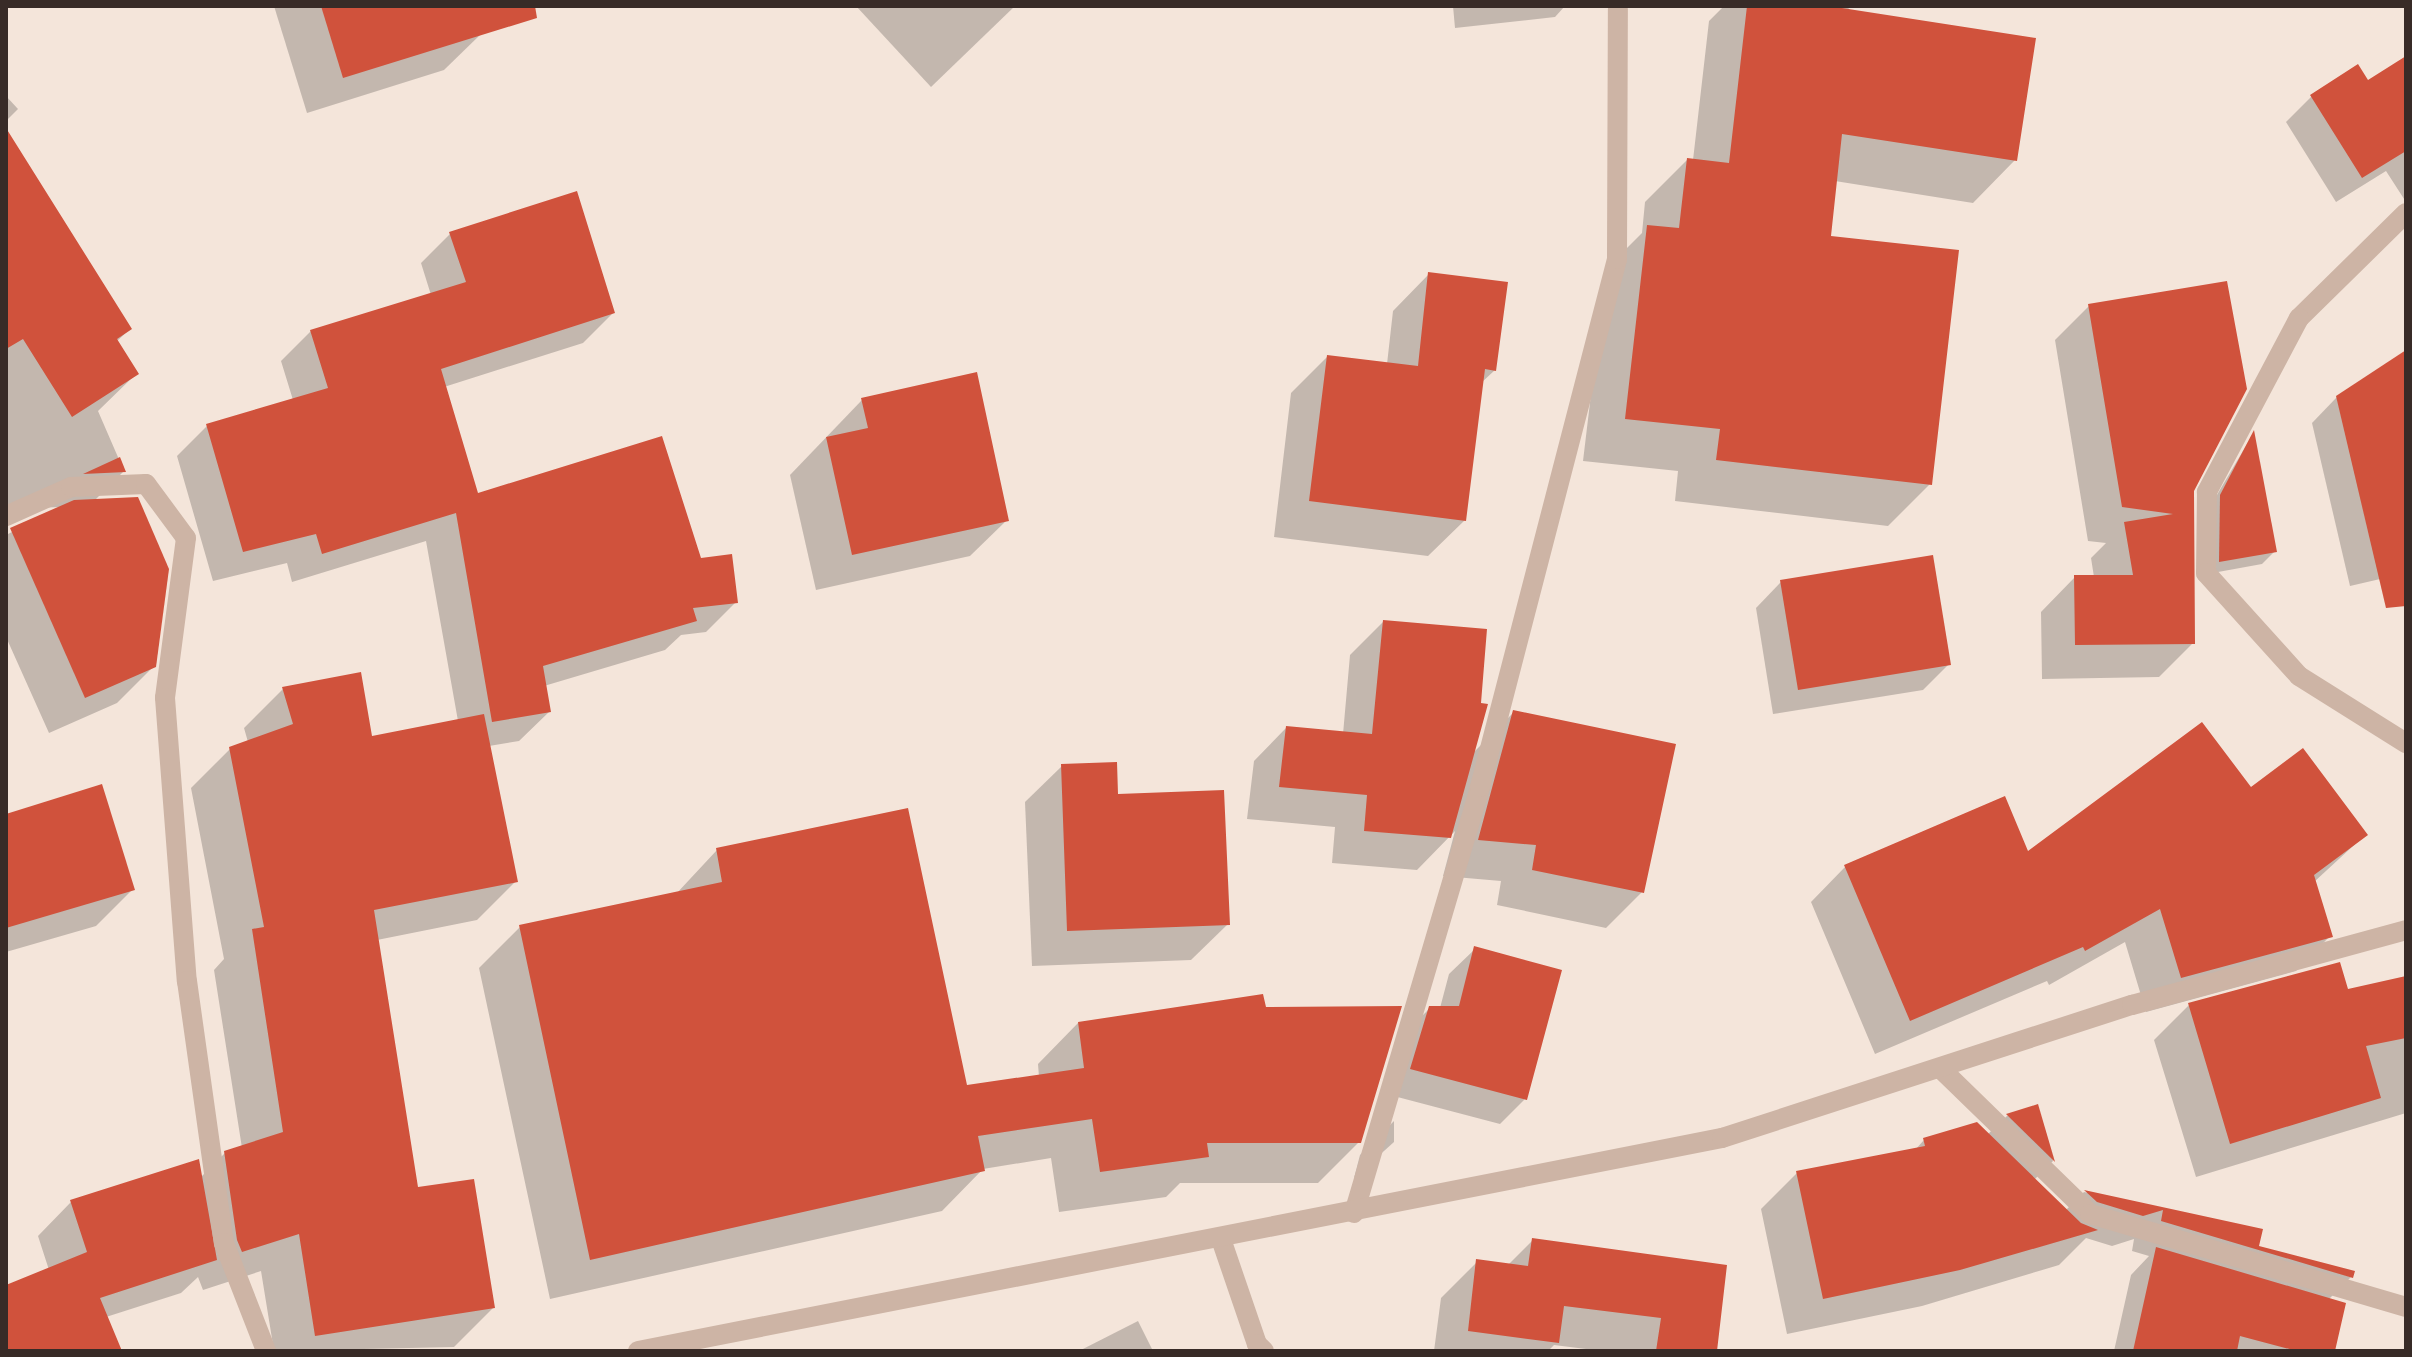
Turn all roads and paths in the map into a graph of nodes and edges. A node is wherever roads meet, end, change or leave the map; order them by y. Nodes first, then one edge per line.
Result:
1 (1618, 9) dead end
2 (2406, 213) edge
3 (6, 516) edge
4 (2406, 743) edge
5 (2406, 930) edge
6 (1940, 1068) junction
7 (1354, 1213) junction
8 (1221, 1239) junction
9 (2406, 1307) edge
10 (266, 1351) edge
11 (638, 1351) edge
12 (1264, 1351) edge

1 - 7 street
2 - 4 street
3 - 10 street
5 - 6 street
6 - 7 street
6 - 9 street
7 - 8 street
8 - 11 street
8 - 12 street

